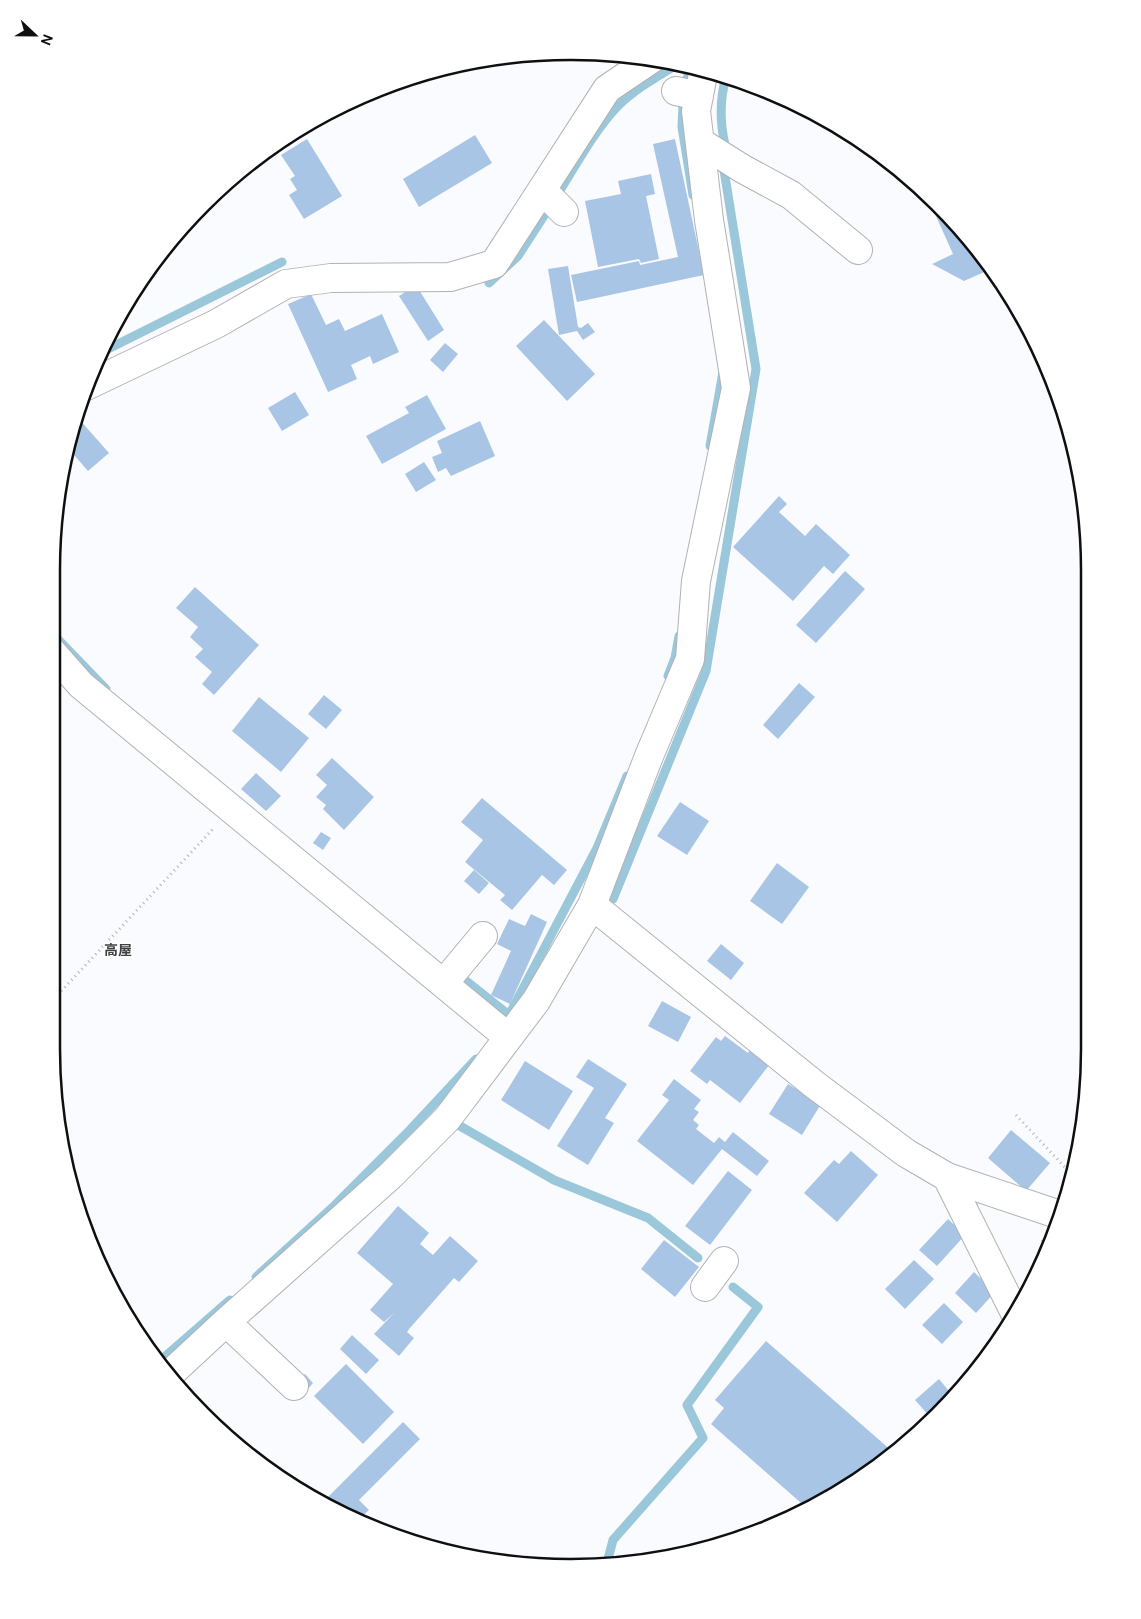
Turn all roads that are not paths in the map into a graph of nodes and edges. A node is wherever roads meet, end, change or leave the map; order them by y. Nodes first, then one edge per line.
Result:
1 (643, 65) edge
2 (699, 76) edge
3 (700, 142) junction
4 (542, 190) junction
5 (564, 212) dead end
6 (858, 250) dead end
7 (97, 381) edge
8 (60, 661) edge
9 (592, 906) junction
10 (483, 936) dead end
11 (444, 984) junction
12 (508, 1037) junction
13 (947, 1177) junction
14 (1052, 1220) edge
15 (724, 1261) dead end
16 (705, 1287) dead end
17 (1011, 1307) edge
18 (226, 1322) junction
19 (174, 1370) edge
20 (294, 1386) dead end

1 - 4 street
2 - 3 street
3 - 6 street
3 - 9 street
4 - 5 street
4 - 7 street
8 - 11 street
9 - 12 street
9 - 13 street
10 - 11 street
11 - 12 street
12 - 18 street
13 - 14 street
13 - 17 street
15 - 16 street
18 - 19 street
18 - 20 street

